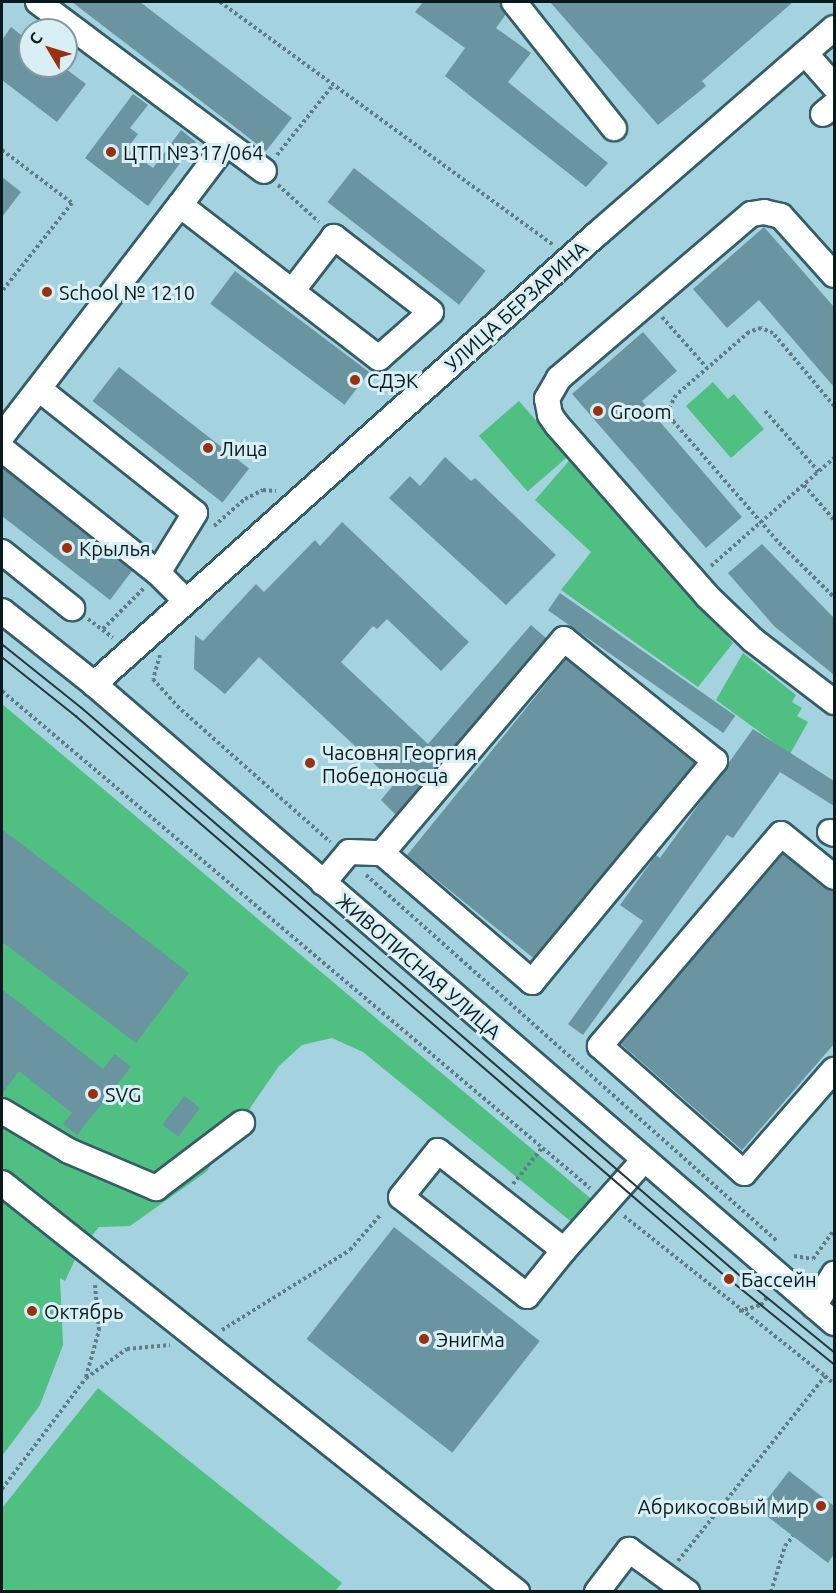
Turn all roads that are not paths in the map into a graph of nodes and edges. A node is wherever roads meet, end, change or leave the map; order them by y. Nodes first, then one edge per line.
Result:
1 (39, 2) edge
2 (514, 2) edge
3 (834, 28) edge
4 (805, 53) junction
5 (834, 86) edge
6 (615, 128) dead end
7 (226, 144) junction
8 (264, 171) road end
9 (180, 205) junction
10 (830, 261) edge
11 (293, 290) junction
12 (39, 389) junction
13 (2, 436) edge
14 (2, 449) edge
15 (2, 552) edge
16 (158, 573) junction
17 (185, 600) junction
18 (72, 608) road end
19 (2, 611) edge
20 (94, 684) junction
21 (834, 702) edge
22 (382, 853) junction
23 (834, 877) edge
24 (323, 882) junction
25 (834, 1070) edge
26 (2, 1111) edge
27 (242, 1123) dead end
28 (644, 1160) junction
29 (2, 1183) edge
30 (564, 1250) junction
31 (834, 1274) edge
32 (814, 1306) junction
33 (834, 1323) edge
34 (518, 1592) edge
35 (597, 1592) edge
36 (687, 1592) edge

1 - 7 street
2 - 6 street
3 - 4 street, УЛИЦА БЕРЗАРИНА
4 - 5 street
4 - 17 street, УЛИЦА БЕРЗАРИНА
7 - 8 street
7 - 9 street
9 - 11 street
9 - 12 street
10 - 21 street
11 - 11 street
12 - 13 street
12 - 16 street
14 - 16 street
15 - 18 street
16 - 17 street
17 - 20 street, УЛИЦА БЕРЗАРИНА
19 - 20 street, ЖИВОПИСНАЯ УЛИЦА
20 - 24 street, ЖИВОПИСНАЯ УЛИЦА
22 - 22 street
22 - 24 street
23 - 25 street
24 - 28 street, ЖИВОПИСНАЯ УЛИЦА
26 - 27 street
28 - 30 street
28 - 32 street, ЖИВОПИСНАЯ УЛИЦА
29 - 34 street
30 - 30 street
31 - 32 street
32 - 33 street, ЖИВОПИСНАЯ УЛИЦА
35 - 36 street

